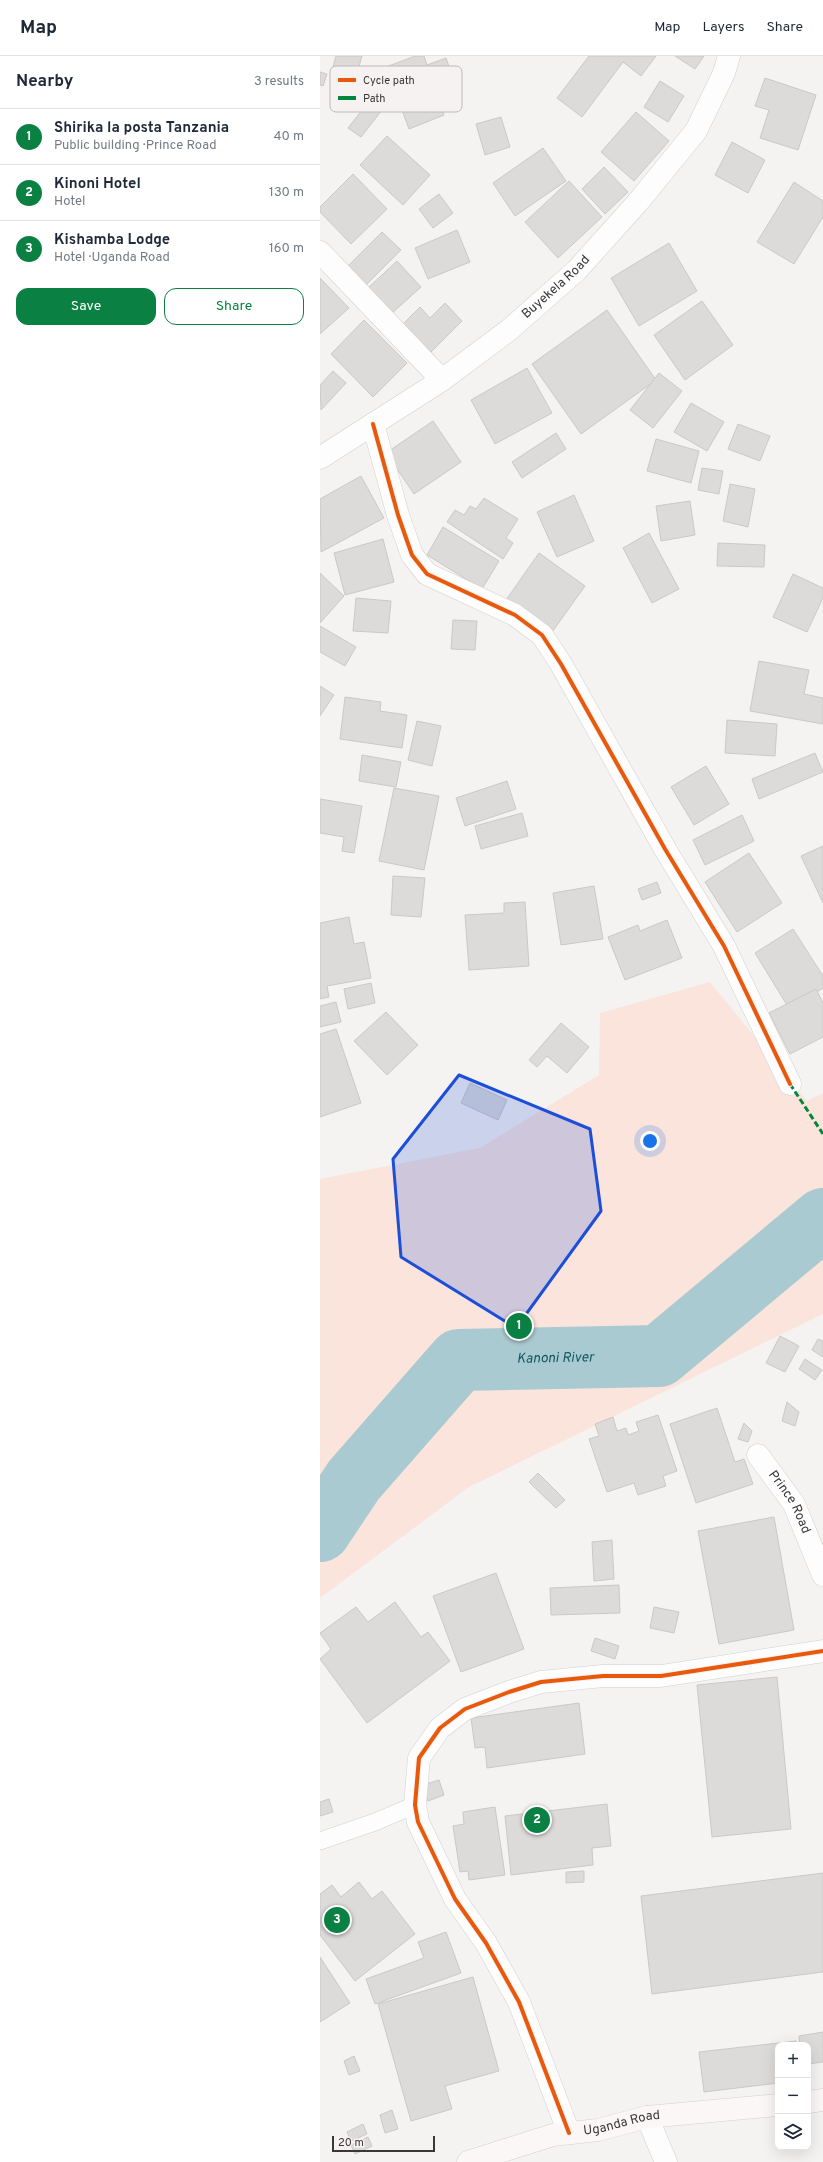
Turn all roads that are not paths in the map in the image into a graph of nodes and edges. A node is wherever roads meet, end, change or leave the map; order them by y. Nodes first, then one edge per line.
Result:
1 (729, 56) edge
2 (320, 252) edge
3 (442, 380) junction
4 (373, 424) junction
5 (320, 458) edge
6 (790, 1084) dead end
7 (758, 1455) dead end
8 (823, 1574) edge
9 (823, 1651) edge
10 (415, 1805) junction
11 (320, 1841) edge
12 (823, 2100) edge
13 (811, 2102) edge
14 (775, 2104) edge
15 (647, 2117) junction
16 (569, 2134) junction
17 (468, 2162) edge
18 (666, 2162) edge

1 - 3 street, Buyekela Road
2 - 3 street
3 - 4 street, Buyekela Road
4 - 5 street, Buyekela Road
4 - 6 street
7 - 8 street, Prince Road
9 - 10 street
10 - 11 lane
10 - 16 street
12 - 13 main road
14 - 15 main road, Uganda Road
15 - 16 main road, Uganda Road
15 - 18 street
16 - 17 main road, Uganda Road

